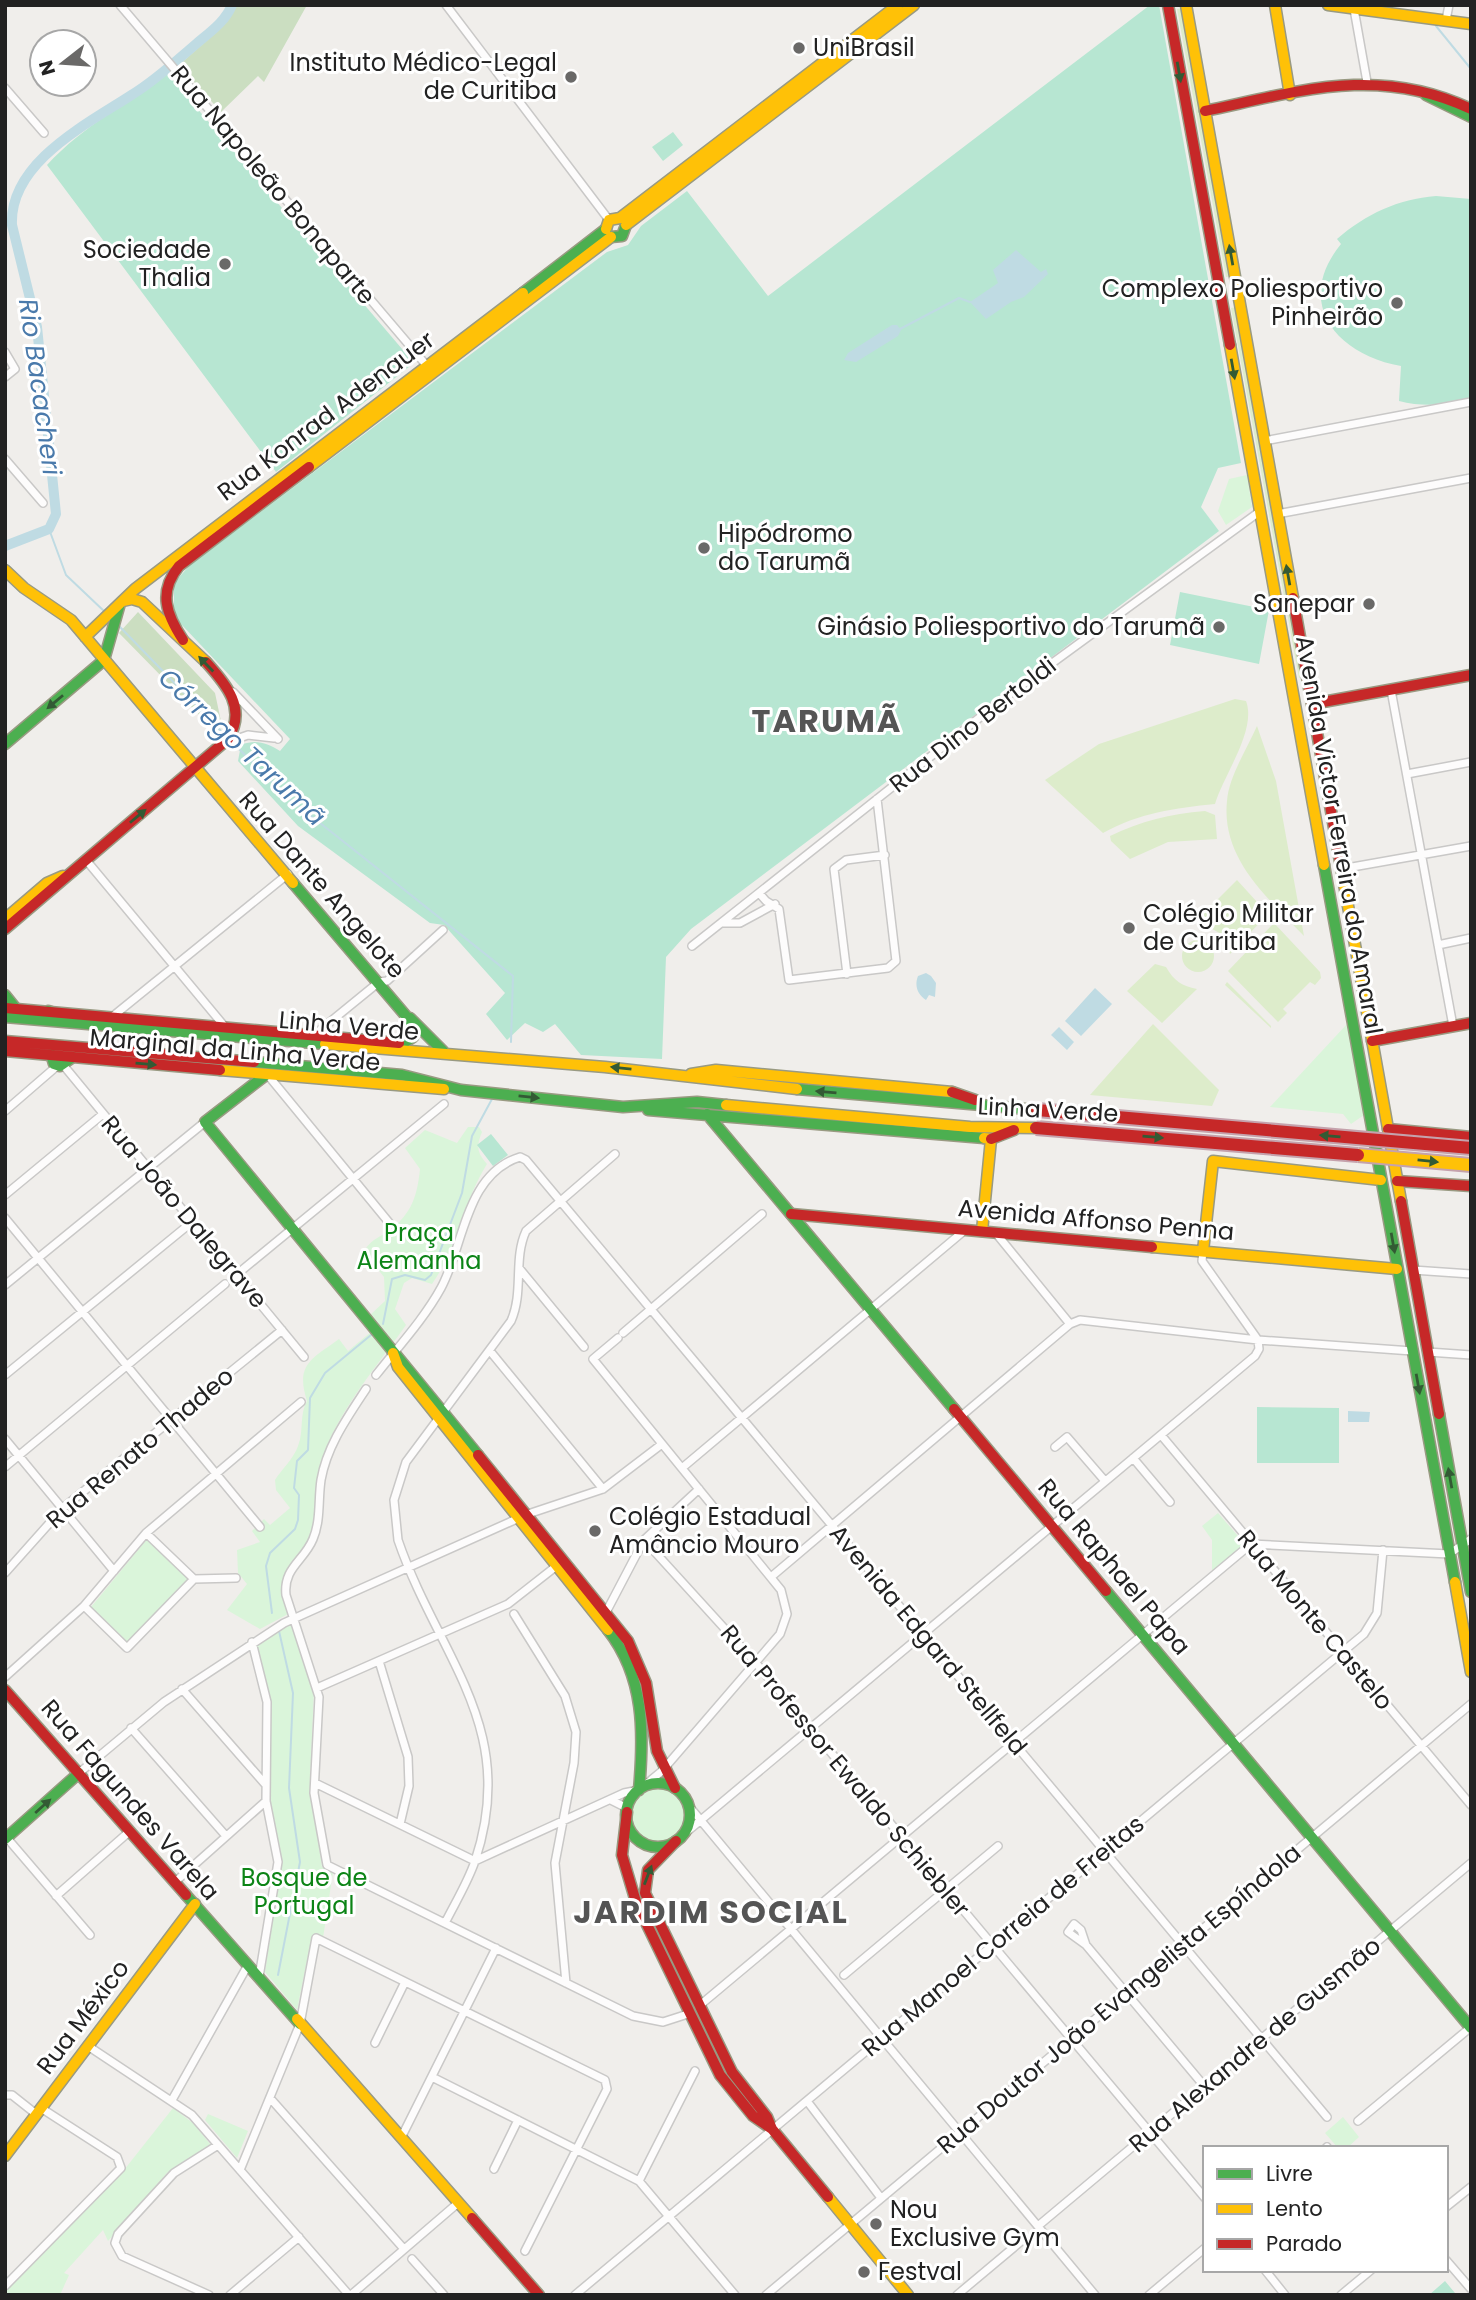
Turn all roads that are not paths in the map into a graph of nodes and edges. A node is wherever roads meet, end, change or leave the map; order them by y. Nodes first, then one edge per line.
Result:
1 (120, 5) edge
2 (446, 5) edge
3 (898, 5) edge
4 (914, 5) edge
5 (1168, 5) edge
6 (1186, 5) edge
7 (1275, 5) edge
8 (1328, 5) edge
9 (1449, 5) edge
10 (1354, 9) junction
11 (1446, 20) junction
12 (1471, 24) edge
13 (1367, 82) junction
14 (1403, 87) junction
15 (5, 88) edge
16 (1290, 95) junction
17 (12, 96) junction
18 (5, 102) edge
19 (1471, 109) edge
20 (1205, 111) junction
21 (1471, 117) edge
22 (44, 133) dead end
23 (614, 226) junction
24 (1236, 281) junction
25 (1218, 284) junction
26 (1240, 303) junction
27 (1222, 307) junction
28 (5, 352) edge
29 (426, 366) junction
30 (5, 377) edge
31 (1471, 402) edge
32 (1264, 441) junction
33 (5, 459) edge
34 (1470, 481) edge
35 (43, 503) dead end
36 (1259, 512) junction
37 (1278, 514) junction
38 (5, 570) edge
39 (115, 612) junction
40 (85, 637) junction
41 (183, 640) junction
42 (104, 660) junction
43 (1471, 675) edge
44 (225, 684) junction
45 (1391, 690) junction
46 (1312, 704) junction
47 (1317, 736) junction
48 (1300, 737) junction
49 (230, 739) junction
50 (5, 744) edge
51 (1322, 760) junction
52 (1471, 762) edge
53 (1305, 763) junction
54 (194, 769) junction
55 (1407, 774) junction
56 (877, 799) junction
57 (1471, 846) edge
58 (885, 855) junction
59 (1422, 855) junction
60 (86, 860) junction
61 (1341, 869) junction
62 (288, 874) junction
63 (69, 875) junction
64 (759, 893) junction
65 (775, 904) junction
66 (5, 919) edge
67 (721, 923) junction
68 (5, 929) edge
69 (443, 930) dead end
70 (5, 936) edge
71 (1471, 938) edge
72 (1438, 944) junction
73 (692, 946) dead end
74 (175, 966) junction
75 (847, 974) junction
76 (379, 982) junction
77 (5, 995) edge
78 (11, 1009) edge
79 (48, 1012) junction
80 (406, 1016) junction
81 (5, 1017) edge
82 (112, 1017) junction
83 (1471, 1023) edge
84 (89, 1025) junction
85 (1453, 1026) junction
86 (225, 1027) junction
87 (314, 1035) junction
88 (5, 1041) edge
89 (1372, 1041) junction
90 (393, 1042) junction
91 (5, 1051) edge
92 (443, 1051) junction
93 (464, 1055) junction
94 (61, 1061) junction
95 (248, 1073) junction
96 (267, 1074) junction
97 (689, 1074) junction
98 (280, 1081) junction
99 (246, 1089) junction
100 (461, 1090) junction
101 (444, 1104) dead end
102 (992, 1106) junction
103 (623, 1107) junction
104 (5, 1111) edge
105 (103, 1114) junction
106 (706, 1114) junction
107 (731, 1116) junction
108 (205, 1122) junction
109 (1022, 1127) junction
110 (1388, 1129) junction
111 (725, 1134) junction
112 (1471, 1137) edge
113 (991, 1139) junction
114 (1471, 1148) edge
115 (615, 1154) dead end
116 (1471, 1165) edge
117 (148, 1169) junction
118 (353, 1179) junction
119 (1381, 1180) junction
120 (1397, 1181) junction
121 (1471, 1186) edge
122 (5, 1195) edge
123 (560, 1200) junction
124 (762, 1214) dead end
125 (791, 1214) junction
126 (5, 1218) edge
127 (192, 1222) junction
128 (391, 1225) dead end
129 (292, 1229) junction
130 (965, 1230) junction
131 (988, 1232) junction
132 (1203, 1251) junction
133 (38, 1258) junction
134 (519, 1268) junction
135 (1397, 1269) junction
136 (1413, 1270) junction
137 (1471, 1274) edge
138 (236, 1275) junction
139 (225, 1284) dead end
140 (5, 1285) edge
141 (651, 1309) junction
142 (871, 1310) junction
143 (82, 1311) junction
144 (1070, 1324) junction
145 (282, 1330) junction
146 (1258, 1340) junction
147 (584, 1347) dead end
148 (489, 1351) junction
149 (1412, 1351) junction
150 (1428, 1352) junction
151 (393, 1353) junction
152 (1471, 1355) edge
153 (304, 1357) dead end
154 (126, 1365) junction
155 (5, 1375) edge
156 (376, 1375) dead end
157 (366, 1389) dead end
158 (301, 1402) dead end
159 (442, 1414) junction
160 (742, 1417) junction
161 (960, 1417) junction
162 (172, 1420) junction
163 (1161, 1435) junction
164 (5, 1439) edge
165 (662, 1444) junction
166 (1055, 1447) dead end
167 (18, 1454) junction
168 (1133, 1458) junction
169 (5, 1467) edge
170 (682, 1468) junction
171 (216, 1474) junction
172 (1105, 1481) junction
173 (603, 1489) junction
174 (699, 1489) junction
175 (1170, 1502) dead end
176 (63, 1508) junction
177 (524, 1516) junction
178 (832, 1525) junction
179 (1052, 1526) junction
180 (260, 1527) dead end
181 (146, 1533) junction
182 (644, 1540) junction
183 (1467, 1542) edge
184 (1251, 1544) junction
185 (1383, 1550) junction
186 (1449, 1554) junction
187 (561, 1562) junction
188 (409, 1566) junction
189 (114, 1571) junction
190 (5, 1573) edge
191 (771, 1577) junction
192 (236, 1578) dead end
193 (194, 1579) junction
194 (1471, 1592) edge
195 (84, 1606) junction
196 (514, 1614) dead end
197 (604, 1615) junction
198 (294, 1617) junction
199 (440, 1634) junction
200 (923, 1634) junction
201 (1142, 1635) junction
202 (252, 1642) junction
203 (1342, 1652) junction
204 (379, 1661) junction
205 (755, 1662) junction
206 (1471, 1672) edge
207 (5, 1676) edge
208 (317, 1688) junction
209 (182, 1689) junction
210 (5, 1690) edge
211 (1471, 1704) edge
212 (131, 1728) junction
213 (811, 1728) junction
214 (1014, 1742) junction
215 (1233, 1743) junction
216 (1420, 1746) junction
217 (662, 1771) junction
218 (79, 1773) junction
219 (315, 1783) junction
220 (266, 1785) junction
221 (675, 1788) junction
222 (639, 1790) junction
223 (611, 1800) junction
224 (266, 1801) junction
225 (688, 1805) junction
226 (1471, 1805) edge
227 (627, 1810) junction
228 (702, 1820) junction
229 (562, 1822) junction
230 (400, 1824) junction
231 (130, 1832) junction
232 (226, 1836) junction
233 (901, 1836) junction
234 (1312, 1837) junction
235 (6, 1838) edge
236 (680, 1838) junction
237 (998, 1846) dead end
238 (1104, 1851) junction
239 (475, 1860) junction
240 (1471, 1863) edge
241 (175, 1882) junction
242 (946, 1890) junction
243 (56, 1896) junction
244 (195, 1904) junction
245 (445, 1923) junction
246 (792, 1928) junction
247 (1390, 1931) junction
248 (90, 1935) dead end
249 (992, 1945) junction
250 (1086, 1945) dead end
251 (1183, 1945) junction
252 (496, 1948) junction
253 (248, 1965) junction
254 (844, 1975) dead end
255 (259, 1977) junction
256 (405, 1982) junction
257 (566, 1983) junction
258 (1126, 1993) junction
259 (695, 2010) junction
260 (465, 2011) junction
261 (300, 2024) junction
262 (1471, 2027) edge
263 (882, 2038) junction
264 (1071, 2039) junction
265 (1262, 2039) junction
266 (375, 2043) dead end
267 (88, 2046) junction
268 (695, 2071) dead end
269 (432, 2077) junction
270 (1205, 2087) junction
271 (5, 2095) edge
272 (270, 2098) junction
273 (172, 2100) junction
274 (807, 2101) junction
275 (39, 2111) junction
276 (1327, 2117) dead end
277 (518, 2120) junction
278 (1357, 2121) dead end
279 (772, 2129) junction
280 (960, 2132) junction
281 (1150, 2133) junction
282 (401, 2138) junction
283 (218, 2145) junction
284 (576, 2149) junction
285 (5, 2156) edge
286 (494, 2169) dead end
287 (240, 2170) junction
288 (639, 2181) junction
289 (1471, 2186) edge
290 (1203, 2196) edge
291 (881, 2199) junction
292 (458, 2203) junction
293 (1448, 2205) edge
294 (669, 2216) junction
295 (850, 2224) junction
296 (1038, 2226) junction
297 (299, 2237) junction
298 (1025, 2238) dead end
299 (404, 2249) junction
300 (1203, 2250) edge
301 (525, 2251) dead end
302 (412, 2259) dead end
303 (1448, 2262) edge
304 (1267, 2272) edge
305 (1369, 2272) edge
306 (5, 2286) edge
307 (1471, 2289) edge
308 (907, 2294) edge
309 (209, 2295) edge
310 (230, 2295) edge
311 (350, 2295) edge
312 (444, 2295) edge
313 (539, 2295) edge
314 (575, 2295) edge
315 (734, 2295) edge
316 (766, 2295) edge
317 (957, 2295) edge
318 (1095, 2295) edge
319 (1149, 2295) edge
320 (1285, 2295) edge
321 (1341, 2295) edge

1 - 29 street, Rua Napoleão Bonaparte
2 - 23 street
3 - 23 main road, Rua Konrad Adenauer
4 - 23 main road, Rua Konrad Adenauer
5 -> 25 main road, Avenida Victor Ferreira do Amaral
6 - 20 main road, Avenida Victor Ferreira do Amaral
7 - 16 main road
8 - 10 main road
9 - 11 street
10 - 11 main road
10 - 13 street
11 - 12 main road
13 - 14 main road
13 - 16 main road
14 - 19 main road
14 - 21 main road
15 - 17 street
16 - 20 main road
17 - 18 street
17 - 22 street
24 -> 20 main road, Avenida Victor Ferreira do Amaral
23 - 29 main road, Rua Konrad Adenauer
23 - 41 main road, Rua Konrad Adenauer
24 - 25 main road
24 - 26 main road, Avenida Victor Ferreira do Amaral
25 - 27 main road, Avenida Victor Ferreira do Amaral
26 - 27 main road
26 - 32 main road, Avenida Victor Ferreira do Amaral
27 -> 36 main road, Avenida Victor Ferreira do Amaral
28 - 30 street
29 - 39 main road, Rua Konrad Adenauer
31 - 32 street
32 - 37 main road, Avenida Victor Ferreira do Amaral
33 - 35 street
34 - 37 street
36 - 48 main road, Avenida Victor Ferreira do Amaral
36 - 56 street, Rua Dino Bertoldi
46 -> 37 main road, Avenida Victor Ferreira do Amaral
38 - 40 main road, Rua Dante Angelote
39 - 40 main road, Rua Konrad Adenauer
39 - 41 main road
39 - 42 main road
40 - 42 main road, Rua Dante Angelote
44 -> 41 main road
42 -> 50 main road
42 - 54 main road, Rua Dante Angelote
43 - 45 main road
44 - 49 main road
44 - 49 street
45 - 46 main road
45 - 55 street
46 - 47 main road, Avenida Victor Ferreira do Amaral
47 - 48 main road
47 - 51 main road, Avenida Victor Ferreira do Amaral
48 - 53 main road, Avenida Victor Ferreira do Amaral
49 - 54 main road
51 - 53 main road
51 - 61 main road, Avenida Victor Ferreira do Amaral
52 - 55 street
53 - 119 main road, Avenida Victor Ferreira do Amaral
60 -> 54 main road
54 - 62 main road, Rua Dante Angelote
55 - 59 street
56 - 58 street
56 - 64 street, Rua Dino Bertoldi
57 - 59 street
58 - 75 street
58 - 75 street
59 - 61 street
59 - 72 street
60 - 63 main road
60 - 74 street
61 - 89 main road, Avenida Victor Ferreira do Amaral
62 - 74 street
62 - 76 main road, Rua Dante Angelote
63 - 66 main road
63 - 68 main road
63 - 70 main road
64 - 65 street
64 - 67 street, Rua Dino Bertoldi
65 - 67 street
65 - 75 street
67 - 73 street, Rua Dino Bertoldi
69 - 76 street
71 - 72 street
72 - 85 street
74 - 82 street
74 - 86 street
76 - 80 main road, Rua Dante Angelote
76 - 87 street
77 - 78 main road
78 - 79 main road, Marginal da Linha Verde
79 - 82 main road, Marginal da Linha Verde
79 - 84 main road
80 - 90 main road, Rua Dante Angelote
80 - 92 main road, Rua Dante Angelote
81 - 84 main road, Linha Verde
82 - 86 main road, Marginal da Linha Verde
83 - 85 main road
84 - 93 main road, Linha Verde
85 - 89 main road
86 - 87 main road, Marginal da Linha Verde
87 - 90 main road, Marginal da Linha Verde
88 - 100 main road, Linha Verde
89 - 110 main road, Avenida Victor Ferreira do Amaral
90 - 92 main road, Marginal da Linha Verde
91 - 94 main road, Marginal da Linha Verde
92 - 93 main road, Marginal da Linha Verde
97 -> 93 main road, Linha Verde
94 -> 95 main road, Marginal da Linha Verde
94 - 104 street
94 - 105 street, Rua João Dalegrave
95 - 96 main road, Marginal da Linha Verde
95 - 99 main road
96 - 98 main road, Marginal da Linha Verde
96 - 99 main road
102 -> 97 main road, Linha Verde
97 - 102 main road, Linha Verde
98 - 100 main road, Marginal da Linha Verde
98 - 118 street
99 - 108 main road
100 -> 103 main road, Linha Verde
101 - 118 street
114 -> 102 main road, Linha Verde, bridge
103 - 106 main road, Linha Verde
103 - 109 main road, Linha Verde
105 - 117 street, Rua João Dalegrave
105 - 122 street
106 - 107 main road, Linha Verde
106 - 111 main road, Rua Raphael Papa
107 - 111 main road
107 - 113 main road, Linha Verde
108 - 117 street
108 - 129 main road
109 - 113 main road
109 -> 116 main road, Linha Verde, bridge
110 - 112 main road
110 - 120 main road, Avenida Victor Ferreira do Amaral
111 - 125 main road, Rua Raphael Papa
113 - 131 main road
115 - 123 street
117 - 127 street, Rua João Dalegrave
117 - 133 street
118 - 128 street
118 - 129 street
119 - 132 main road
119 -> 135 main road, Avenida Victor Ferreira do Amaral
120 - 121 main road
120 - 136 main road, Avenida Victor Ferreira do Amaral
123 - 134 street
123 - 141 street, Avenida Edgard Stellfeld
123 - 151 street, Avenida Edgard Stellfeld
124 - 141 street
125 - 130 main road, Avenida Affonso Penna
125 - 142 main road, Rua Raphael Papa
126 - 133 street
127 - 138 street, Rua João Dalegrave
127 - 143 street
129 - 138 street
129 - 151 main road
130 - 131 main road, Avenida Affonso Penna
130 - 142 street
131 - 132 main road, Avenida Affonso Penna
131 - 144 street
132 - 135 main road, Avenida Affonso Penna
132 - 146 street
133 - 140 street
133 - 143 street
134 - 147 street
134 - 148 street
135 - 149 main road, Avenida Victor Ferreira do Amaral
136 - 137 street
136 - 150 main road, Avenida Victor Ferreira do Amaral
138 - 145 street, Rua João Dalegrave
139 - 154 street
141 - 160 street, Avenida Edgard Stellfeld
141 - 165 street
142 - 160 street
142 - 161 main road, Rua Raphael Papa
143 - 154 street
143 - 155 street
144 - 146 street
144 - 161 street
145 - 153 street, Rua João Dalegrave
145 - 162 street, Rua Renato Thadeo
146 - 149 street
146 - 163 street
148 - 159 street
148 - 173 street
149 -> 186 main road, Avenida Victor Ferreira do Amaral
150 - 152 street
183 -> 150 main road, Avenida Victor Ferreira do Amaral
151 - 156 street
151 - 159 main road
154 - 162 street
154 - 167 street
157 - 198 street
158 - 171 street
159 - 177 main road
159 - 188 street
160 - 170 street
160 - 178 street, Avenida Edgard Stellfeld
161 - 178 street
161 - 179 main road, Rua Raphael Papa
162 - 171 street
162 - 176 street, Rua Renato Thadeo
163 - 168 street
163 - 184 street, Rua Monte Castelo
164 - 167 street
165 - 170 street
165 - 173 street
166 - 172 street
167 - 169 street
167 - 176 street
168 - 172 street
168 - 175 street
170 - 174 street
171 - 180 street
171 - 181 street
172 - 179 street
173 - 177 street
174 - 182 street
174 - 191 street
176 - 189 street
176 - 190 street, Rua Renato Thadeo
177 - 187 main road
177 - 188 street
178 - 191 street
178 - 200 street, Avenida Edgard Stellfeld
179 - 200 street
179 - 201 main road, Rua Raphael Papa
181 - 189 street
181 - 193 street
182 - 197 street
182 - 205 street, Rua Professor Ewaldo Schiebler
183 - 186 street
183 - 194 main road, Avenida Victor Ferreira do Amaral
184 - 185 street
184 - 201 street
184 - 203 street, Rua Monte Castelo
185 - 186 street
185 - 203 street, Rua Manoel Correia de Freitas
186 - 206 main road, Avenida Victor Ferreira do Amaral
187 - 197 main road
187 - 199 street
188 - 198 street
188 - 199 street
189 - 195 street
191 - 205 street
192 - 193 street
193 - 195 street
195 - 207 street
196 - 229 street
197 - 217 main road
197 - 222 main road
198 - 202 street
198 - 208 street
199 - 204 street
199 - 239 street
200 - 213 street
200 - 214 street, Avenida Edgard Stellfeld
201 - 214 street
201 - 215 main road, Rua Raphael Papa
202 - 209 street
202 - 220 street
203 - 215 street, Rua Manoel Correia de Freitas
203 - 216 street, Rua Monte Castelo
204 - 208 street
204 - 230 street
205 - 213 street, Rua Professor Ewaldo Schiebler
205 - 217 street
208 - 219 street
209 - 212 street
209 - 220 street
210 - 218 main road, Rua Fagundes Varela
211 - 216 street, Rua Doutor João Evangelista Espíndola
212 - 218 street
212 - 232 street
213 - 228 street
213 - 233 street, Rua Professor Ewaldo Schiebler
214 - 233 street
214 - 238 street, Avenida Edgard Stellfeld
215 - 234 main road, Rua Raphael Papa
215 - 238 street, Rua Manoel Correia de Freitas
216 - 226 street, Rua Monte Castelo
216 - 234 street, Rua Doutor João Evangelista Espíndola
217 - 221 main road
217 - 222 street
218 - 231 main road, Rua Fagundes Varela
235 -> 218 main road
219 - 230 street
219 - 245 street
220 - 224 street
221 - 222 main road
221 - 225 main road
222 - 223 street
222 - 227 main road
223 - 227 street
223 - 229 street
224 - 232 street
224 - 255 street
225 - 228 street
225 - 236 main road
227 - 236 main road
227 - 259 main road
228 - 236 street
228 - 246 street
229 - 239 street
229 - 257 street
230 - 239 street
231 - 241 main road, Rua Fagundes Varela
231 - 243 street
232 - 241 street
233 - 242 street, Rua Professor Ewaldo Schiebler
233 - 246 street
234 - 247 main road, Rua Raphael Papa
234 - 251 street, Rua Doutor João Evangelista Espíndola
235 - 243 street
259 -> 236 main road
237 - 242 street
238 - 249 street, Rua Manoel Correia de Freitas
238 - 251 street, Avenida Edgard Stellfeld
239 - 245 street
240 - 247 street, Rua Alexandre de Gusmão
241 - 244 main road, Rua Fagundes Varela
242 - 249 street, Rua Professor Ewaldo Schiebler
242 - 254 street
243 - 248 street
244 - 253 main road, Rua Fagundes Varela
244 - 267 main road, Rua México
245 - 252 street
246 - 259 street
246 - 263 street
247 - 262 main road, Rua Raphael Papa
247 - 265 street, Rua Alexandre de Gusmão
249 - 263 street, Rua Manoel Correia de Freitas
249 - 264 street, Rua Professor Ewaldo Schiebler
250 - 258 street
251 - 258 street, Rua Doutor João Evangelista Espíndola
251 - 265 street, Avenida Edgard Stellfeld
252 - 257 street
252 - 260 street
253 - 255 main road, Rua Fagundes Varela
253 - 273 street
255 - 261 main road, Rua Fagundes Varela
256 - 260 street
256 - 261 street
256 - 266 street
257 - 259 street
258 - 264 street, Rua Doutor João Evangelista Espíndola
258 - 270 street
259 - 279 main road
260 - 269 street
260 - 284 street
261 - 272 street
261 - 282 main road, Rua Fagundes Varela
262 - 278 street
263 - 274 street, Rua Manoel Correia de Freitas
263 - 280 street
264 - 280 street, Rua Doutor João Evangelista Espíndola
264 - 281 street, Rua Professor Ewaldo Schiebler
265 - 270 street, Rua Alexandre de Gusmão
265 - 276 street, Avenida Edgard Stellfeld
267 - 273 street
267 - 275 main road, Rua México
268 - 288 street
269 - 277 street
269 - 282 street
270 - 281 street, Rua Alexandre de Gusmão
271 - 275 street
272 - 287 street
272 - 299 street
273 - 283 street
274 - 279 street, Rua Manoel Correia de Freitas
274 - 291 street
275 - 285 main road, Rua México
275 - 306 street
277 - 284 street
277 - 286 street
279 - 294 street, Rua Manoel Correia de Freitas
279 - 295 main road
280 - 291 street, Rua Doutor João Evangelista Espíndola
280 - 296 street
281 - 290 street, Rua Professor Ewaldo Schiebler
281 - 296 street, Rua Alexandre de Gusmão
282 - 292 main road, Rua Fagundes Varela
283 - 287 street
283 - 309 street
284 - 288 street
284 - 301 street
287 - 297 street
288 - 294 street
289 - 293 street
291 - 295 street, Rua Doutor João Evangelista Espíndola
292 - 299 street
292 - 313 main road, Rua Fagundes Varela
294 - 314 street, Rua Manoel Correia de Freitas
294 - 315 street
295 - 308 main road
295 - 316 street, Rua Doutor João Evangelista Espíndola
296 - 318 street
297 - 310 street
297 - 311 street
298 - 317 street
299 - 311 street
300 - 319 street
302 - 312 street
303 - 307 street
304 - 320 street
305 - 321 street

